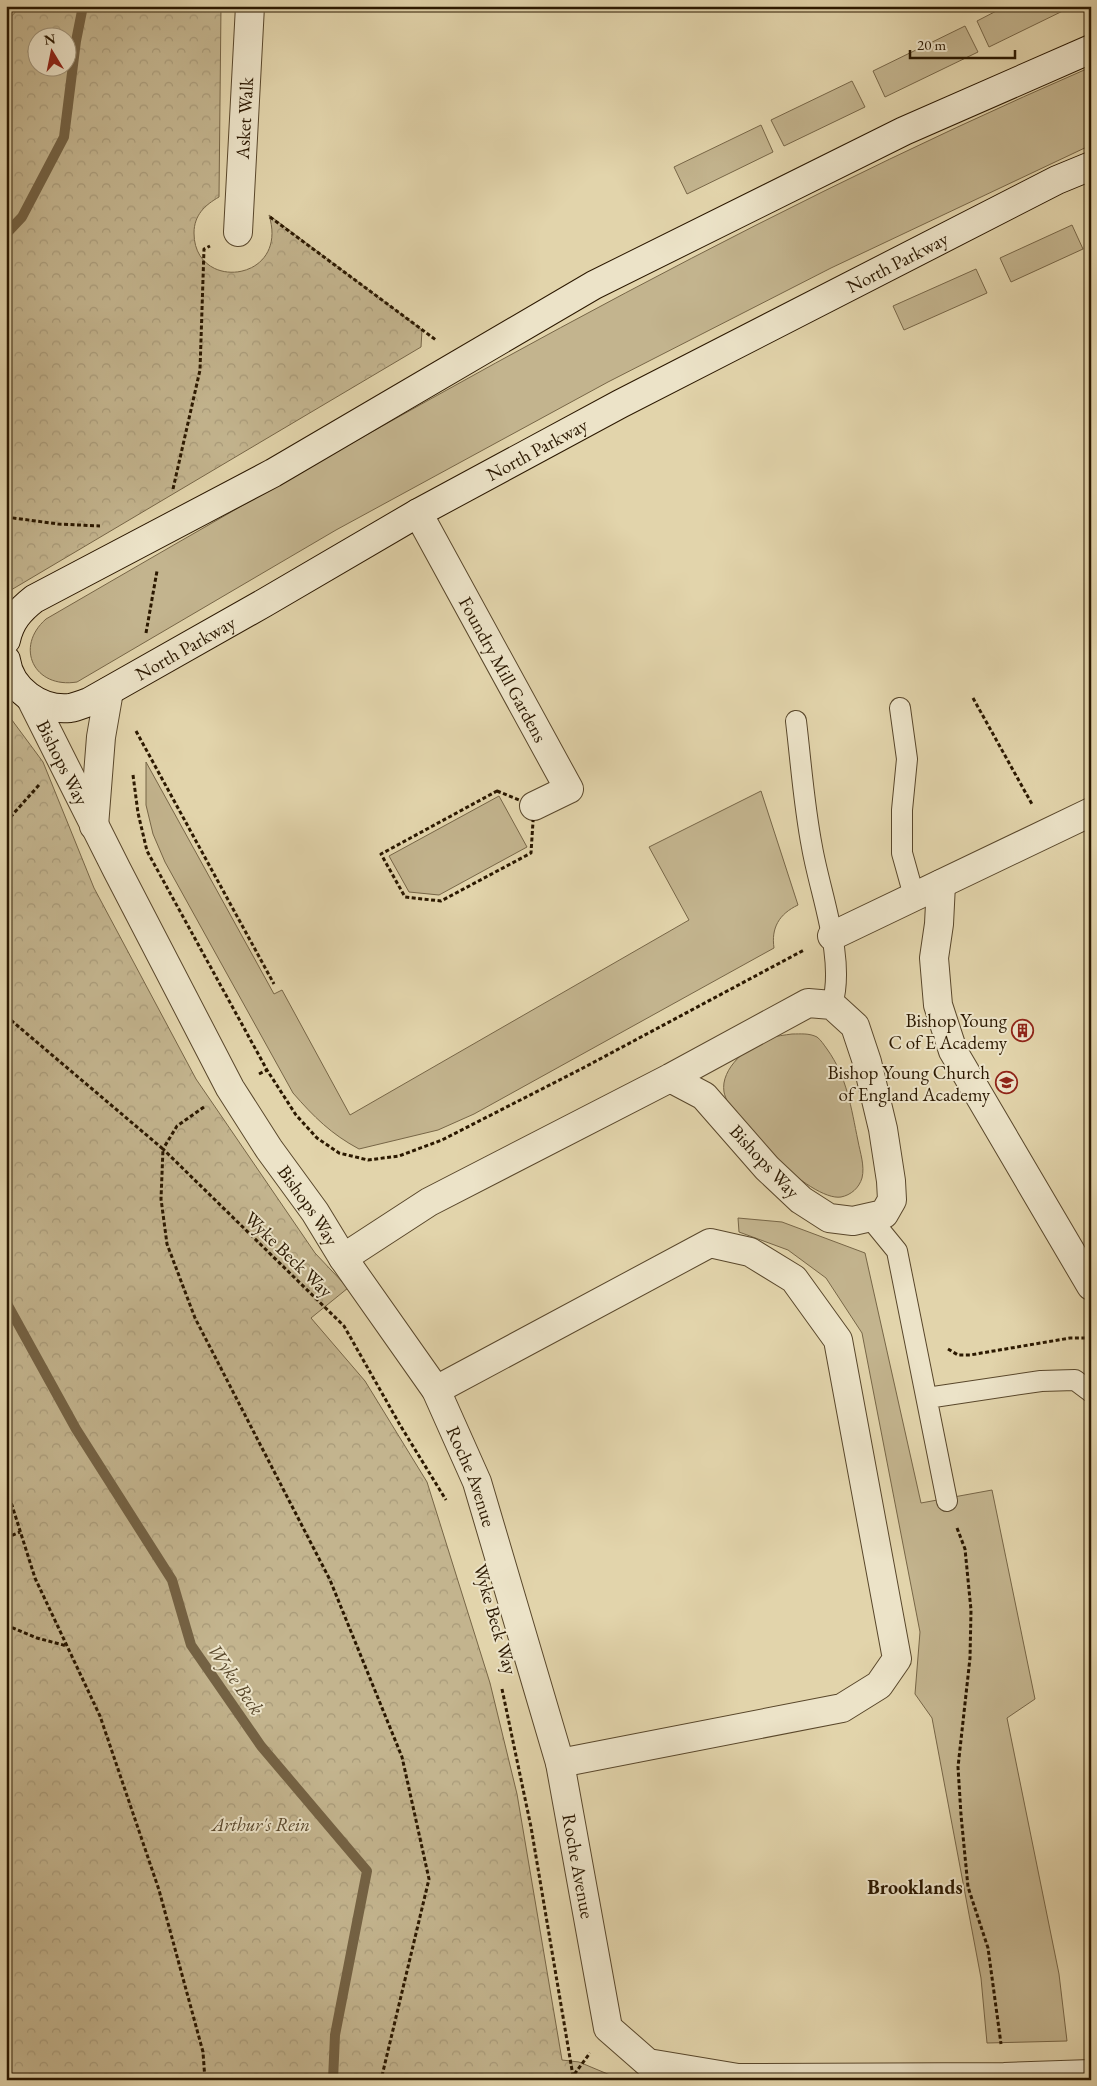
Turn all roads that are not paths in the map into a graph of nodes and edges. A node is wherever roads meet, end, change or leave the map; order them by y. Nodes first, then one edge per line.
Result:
1 (250, 6) edge
2 (1091, 49) edge
3 (1091, 166) edge
4 (238, 232) road end
5 (418, 512) junction
6 (6, 640) edge
7 (6, 660) edge
8 (109, 691) junction
9 (31, 699) junction
10 (900, 708) dead end
11 (796, 721) dead end
12 (534, 806) road end
13 (1091, 812) edge
14 (94, 826) junction
15 (941, 884) junction
16 (914, 896) junction
17 (832, 936) junction
18 (832, 1005) junction
19 (670, 1078) junction
20 (870, 1218) junction
21 (343, 1258) junction
22 (1091, 1286) edge
23 (436, 1390) junction
24 (1091, 1392) edge
25 (926, 1398) junction
26 (947, 1501) road end
27 (560, 1763) junction
28 (1091, 2074) edge

1 - 4 street, Asket Walk
2 - 6 street
3 - 5 street, North Parkway
5 - 8 street, North Parkway
5 - 12 street, Foundry Mill Gardens
7 - 9 street, North Parkway
8 - 9 street, North Parkway
8 - 14 street, Bishops Way
9 - 14 street, Bishops Way
10 - 16 lane
11 - 17 lane
13 - 15 street
14 - 21 street, Bishops Way
15 - 16 street
15 - 22 street
16 - 17 street
17 - 18 lane
18 - 19 street, Bishops Way
18 - 20 street, Bishops Way
19 - 20 street, Bishops Way
19 - 21 street, Bishops Way
20 - 25 lane
21 - 23 street, Roche Avenue
23 - 27 street, Roche Avenue
23 - 27 street
24 - 25 lane
25 - 26 lane
27 - 28 street, Roche Avenue

